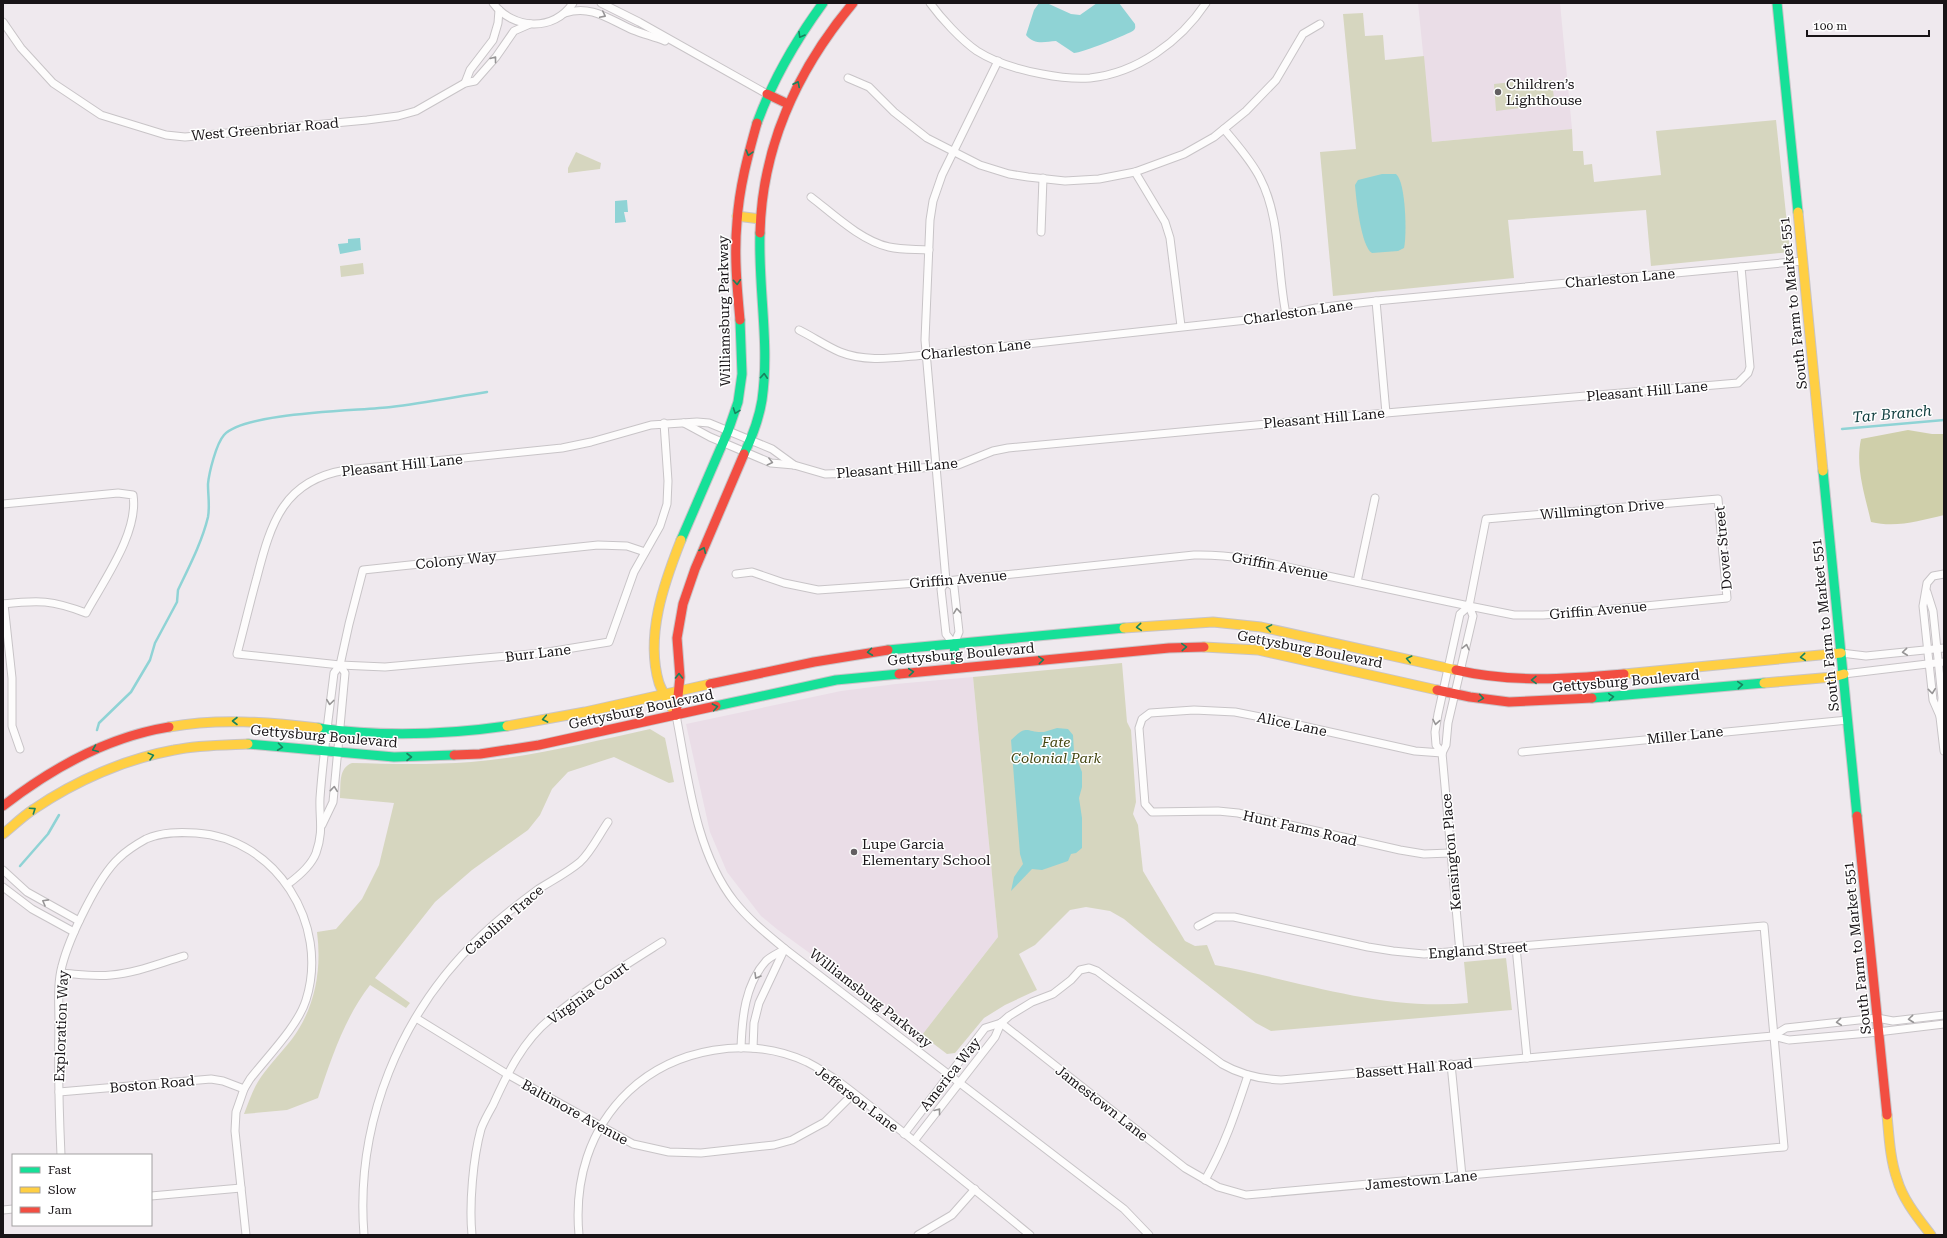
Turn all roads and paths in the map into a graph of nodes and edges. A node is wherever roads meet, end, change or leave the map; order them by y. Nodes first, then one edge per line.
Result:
1 (493, 3) edge
2 (573, 3) edge
3 (601, 3) edge
4 (823, 3) edge
5 (853, 3) edge
6 (930, 3) edge
7 (1206, 3) edge
8 (1777, 3) edge
9 (498, 10) junction
10 (565, 13) junction
11 (3, 22) edge
12 (530, 24) junction
13 (1320, 24) dead end
14 (679, 45) junction
15 (998, 61) junction
16 (848, 78) dead end
17 (465, 84) junction
18 (767, 94) junction
19 (788, 104) junction
20 (1224, 129) junction
21 (953, 152) junction
22 (1135, 172) junction
23 (1043, 178) junction
24 (811, 196) dead end
25 (737, 216) junction
26 (760, 218) junction
27 (1041, 232) dead end
28 (929, 250) junction
29 (1803, 261) junction
30 (1741, 267) junction
31 (1376, 301) junction
32 (1286, 314) junction
33 (1181, 326) junction
34 (799, 330) dead end
35 (926, 355) junction
36 (1386, 413) junction
37 (664, 423) junction
38 (684, 423) junction
39 (728, 431) junction
40 (750, 440) junction
41 (723, 443) junction
42 (745, 452) junction
43 (794, 465) junction
44 (936, 468) junction
45 (1375, 498) dead end
46 (1718, 499) joint
47 (3, 504) edge
48 (1486, 519) joint
49 (645, 552) junction
50 (736, 574) dead end
51 (1944, 574) edge
52 (946, 581) junction
53 (1357, 582) junction
54 (1927, 592) junction
55 (1727, 598) joint
56 (4, 604) edge
57 (1469, 606) junction
58 (954, 644) junction
59 (1941, 648) edge
60 (1928, 650) junction
61 (1841, 653) junction
62 (237, 654) joint
63 (1941, 662) edge
64 (1929, 663) junction
65 (340, 665) junction
66 (956, 668) junction
67 (1447, 668) junction
68 (1460, 671) junction
69 (1844, 674) junction
70 (1443, 690) junction
71 (678, 691) junction
72 (1455, 693) junction
73 (666, 694) junction
74 (676, 715) junction
75 (1940, 717) junction
76 (1848, 720) junction
77 (327, 729) junction
78 (340, 731) junction
79 (20, 749) dead end
80 (1944, 751) edge
81 (325, 752) junction
82 (1522, 752) dead end
83 (338, 753) junction
84 (1442, 753) junction
85 (3, 806) edge
86 (1149, 810) joint
87 (608, 822) dead end
88 (322, 825) junction
89 (3, 834) edge
90 (1450, 853) junction
91 (3, 870) edge
92 (288, 884) junction
93 (3, 887) edge
94 (79, 921) junction
95 (1198, 926) dead end
96 (74, 932) junction
97 (662, 942) dead end
98 (1516, 947) junction
99 (785, 949) junction
100 (1460, 952) junction
101 (184, 956) dead end
102 (1089, 968) joint
103 (61, 972) junction
104 (1944, 1015) edge
105 (416, 1018) junction
106 (1877, 1018) junction
107 (1001, 1023) junction
108 (1944, 1024) edge
109 (1879, 1031) junction
110 (1773, 1036) junction
111 (741, 1048) junction
112 (753, 1048) junction
113 (1527, 1058) junction
114 (1451, 1064) junction
115 (507, 1074) junction
116 (1248, 1075) junction
117 (948, 1076) junction
118 (959, 1084) junction
119 (244, 1089) junction
120 (59, 1092) junction
121 (853, 1094) junction
122 (601, 1127) junction
123 (904, 1134) junction
124 (914, 1141) junction
125 (61, 1154) edge
126 (1462, 1176) junction
127 (1204, 1180) junction
128 (241, 1188) junction
129 (975, 1189) junction
130 (152, 1196) edge
131 (246, 1235) edge
132 (364, 1235) edge
133 (472, 1235) edge
134 (579, 1235) edge
135 (918, 1235) edge
136 (1030, 1235) edge
137 (1149, 1235) edge
138 (1931, 1235) edge

1 - 9 street
2 - 10 street
3 - 14 street
4 -> 18 street, Williamsburg Parkway
19 -> 5 street, Williamsburg Parkway
6 - 15 street
7 - 15 street
8 - 29 street, South Farm to Market 551
9 - 12 street
9 - 17 street
10 - 12 street
10 -> 14 street
11 - 17 street, West Greenbriar Road
17 -> 12 street, West Greenbriar Road
13 - 20 street
14 - 18 street
15 - 21 street
16 - 21 street
18 - 19 street
18 -> 25 street, Williamsburg Parkway
19 - 26 street, Williamsburg Parkway
20 - 22 street
20 - 32 street
21 - 23 street
21 - 28 street
22 - 23 street
22 - 33 street
23 - 27 street
24 - 28 street
25 - 26 street
25 -> 39 street, Williamsburg Parkway
40 -> 26 street, Williamsburg Parkway
28 - 35 street
29 - 30 street, Charleston Lane
29 - 61 street, South Farm to Market 551
30 - 31 street, Charleston Lane
30 - 36 street, Pleasant Hill Lane
31 - 32 street, Charleston Lane
31 - 36 street
32 - 33 street, Charleston Lane
33 - 35 street, Charleston Lane
34 - 35 street, Charleston Lane
35 - 44 street
36 - 44 street, Pleasant Hill Lane
37 - 38 street, Pleasant Hill Lane
37 - 49 street, Burr Lane
37 - 62 street, Pleasant Hill Lane
38 - 39 street, Pleasant Hill Lane
38 - 41 street, Pleasant Hill Lane
39 - 40 street, Pleasant Hill Lane
39 - 41 street, Williamsburg Parkway
40 - 42 street, Williamsburg Parkway
40 - 43 street, Pleasant Hill Lane
41 - 42 street, Pleasant Hill Lane
41 - 73 street, Williamsburg Parkway
42 -> 43 street, Pleasant Hill Lane
71 -> 42 street, Williamsburg Parkway
43 - 44 street, Pleasant Hill Lane
44 - 52 street
45 - 53 street
46 - 48 street, Willmington Drive
46 - 55 street, Dover Street
47 - 56 street
48 - 57 street, Kensington Place
49 - 65 street, Burr Lane
49 - 65 street, Colony Way
50 - 52 street, Griffin Avenue
51 - 54 street
52 - 53 street, Griffin Avenue
52 - 58 street
58 -> 52 street
53 - 57 street, Griffin Avenue
54 - 59 street
54 - 60 street
55 - 57 street, Griffin Avenue
56 - 79 street
57 - 67 street, Kensington Place
68 -> 57 street, Kensington Place
58 - 66 street
67 -> 58 street, Gettysburg Boulevard
58 -> 71 street, Gettysburg Boulevard
59 - 60 street, Gettysburg Boulevard
59 - 63 street
60 -> 61 street, Gettysburg Boulevard
60 - 64 street
61 -> 68 street, Gettysburg Boulevard
61 - 69 street, South Farm to Market 551
62 - 65 street, Burr Lane
63 - 64 street, Gettysburg Boulevard
63 - 75 street
64 - 69 street, Gettysburg Boulevard
64 -> 75 street
65 -> 77 street, Colony Way
65 - 78 street, Colony Way
66 -> 70 street, Gettysburg Boulevard
74 -> 66 street, Gettysburg Boulevard
67 - 68 street, Gettysburg Boulevard
67 - 70 street, Kensington Place
68 - 72 street, Kensington Place
72 -> 69 street, Gettysburg Boulevard
69 - 76 street, South Farm to Market 551
70 - 72 street, Gettysburg Boulevard
70 -> 84 street, Kensington Place
71 - 73 street, Gettysburg Boulevard
71 - 74 street, Williamsburg Parkway
72 - 84 street, Kensington Place
73 - 74 street, Williamsburg Parkway
73 -> 78 street, Gettysburg Boulevard
83 -> 74 street, Gettysburg Boulevard
74 - 99 street, Williamsburg Parkway
75 - 80 street
76 - 82 street, Miller Lane
76 - 106 street, South Farm to Market 551
77 - 78 street, Gettysburg Boulevard
77 - 81 street, Colony Way
77 -> 85 street, Gettysburg Boulevard
78 - 83 street, Colony Way
81 - 83 street, Gettysburg Boulevard
81 - 88 street, Colony Way
89 -> 81 street, Gettysburg Boulevard
88 -> 83 street, Colony Way
84 - 86 street, Alice Lane
84 - 90 street, Kensington Place
86 - 90 street, Hunt Farms Road
87 - 105 street, Carolina Trace
88 - 92 street, Colony Way
90 - 100 street, Kensington Place
94 -> 91 street
92 - 94 street, Exploration Way
92 - 119 street, Exploration Way
93 - 96 street
94 - 96 street, Exploration Way
95 - 100 street, England Street
96 - 103 street, Exploration Way
97 - 115 street, Virginia Court
98 - 100 street, England Street
98 - 110 street, England Street
98 - 113 street
99 -> 111 street
99 - 112 street
99 - 117 street, Williamsburg Parkway
101 - 103 street
102 - 107 street, America Way
102 - 116 street, Bassett Hall Road
103 - 120 street, Exploration Way
104 -> 106 street, Bassett Hall Road
105 - 115 street, Baltimore Avenue
105 - 132 street, Carolina Trace
106 - 109 street, South Farm to Market 551
106 -> 110 street, Bassett Hall Road
107 - 117 street, America Way
107 - 118 street, America Way
107 - 127 street, Jamestown Lane
108 - 109 street, Bassett Hall Road
109 - 110 street, Bassett Hall Road
109 - 138 street, South Farm to Market 551
110 - 113 street, Bassett Hall Road
110 - 126 street, Jamestown Lane
111 - 112 street, Jefferson Lane
111 - 122 street, Jefferson Lane
112 - 121 street, Jefferson Lane
113 - 114 street, Bassett Hall Road
114 - 116 street, Bassett Hall Road
114 - 126 street
115 - 122 street, Baltimore Avenue
115 - 133 street, Virginia Court
116 - 127 street
117 - 118 street, Williamsburg Parkway
117 - 123 street, America Way
124 -> 118 street, America Way
118 - 137 street, Williamsburg Parkway
119 - 120 street, Boston Road
119 - 128 street, Exploration Way
120 - 125 street, Exploration Way
121 - 122 street, Baltimore Avenue
121 - 123 street, Jefferson Lane
122 - 134 street, Jefferson Lane
123 - 124 street, Jefferson Lane
124 - 129 street, Jefferson Lane
126 - 127 street, Jamestown Lane
128 - 130 street
128 - 131 street, Exploration Way
129 - 135 street
129 - 136 street, Jefferson Lane

